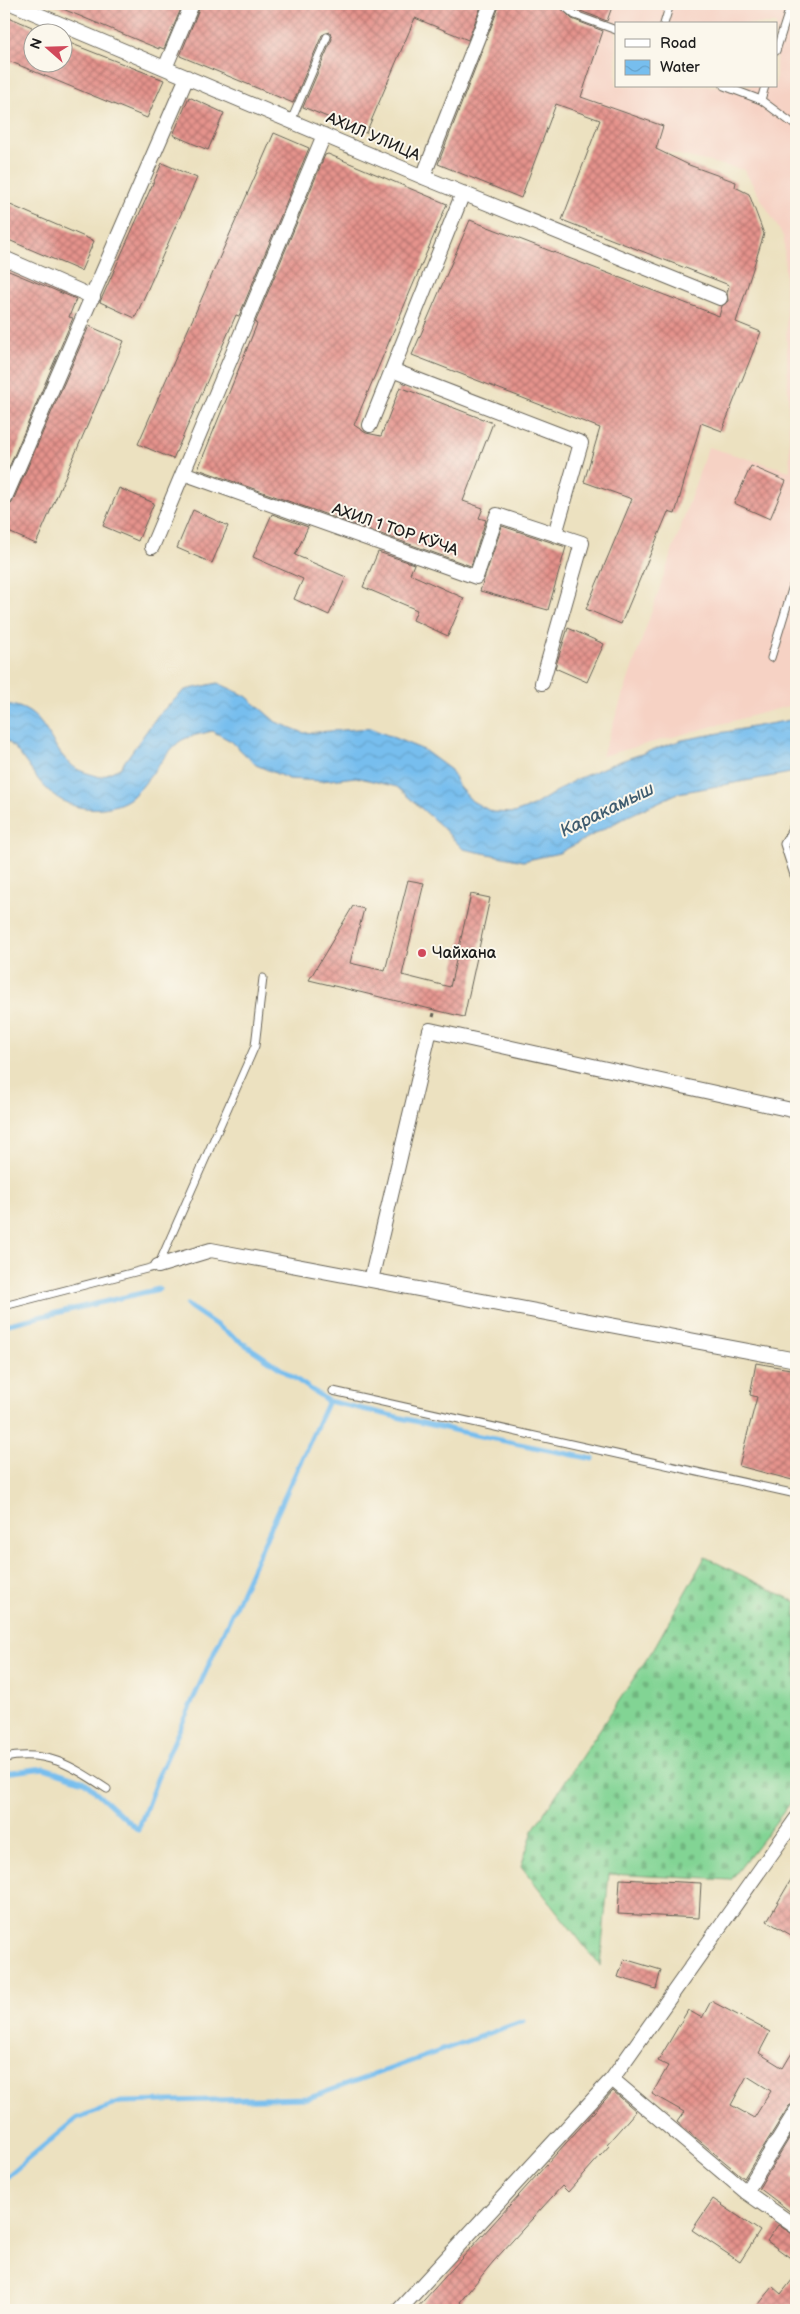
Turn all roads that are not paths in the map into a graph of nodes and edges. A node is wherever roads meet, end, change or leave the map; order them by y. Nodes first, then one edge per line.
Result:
1 (13, 4) edge
2 (192, 4) edge
3 (491, 4) edge
4 (562, 4) edge
5 (670, 4) edge
6 (791, 4) edge
7 (665, 22) edge
8 (615, 30) edge
9 (327, 38) dead end
10 (778, 45) edge
11 (165, 68) junction
12 (187, 77) junction
13 (729, 88) edge
14 (764, 88) edge
15 (761, 100) junction
16 (291, 121) junction
17 (796, 126) edge
18 (324, 135) junction
19 (423, 177) junction
20 (463, 193) junction
21 (4, 258) edge
22 (93, 297) junction
23 (720, 298) dead end
24 (392, 370) junction
25 (370, 425) dead end
26 (183, 473) junction
27 (4, 500) edge
28 (555, 534) junction
29 (152, 547) dead end
30 (796, 576) edge
31 (771, 658) dead end
32 (542, 683) dead end
33 (796, 822) edge
34 (796, 876) edge
35 (263, 978) dead end
36 (796, 1111) edge
37 (158, 1266) junction
38 (371, 1280) junction
39 (4, 1306) edge
40 (796, 1360) edge
41 (333, 1391) dead end
42 (796, 1494) edge
43 (4, 1758) edge
44 (107, 1788) dead end
45 (796, 1819) edge
46 (612, 2079) junction
47 (796, 2111) edge
48 (746, 2192) junction
49 (796, 2228) edge
50 (399, 2310) edge

1 - 11 street, АХИЛ УЛИЦА
2 - 11 street
3 - 19 street
4 - 8 lane
5 - 7 lane
6 - 10 lane
9 - 16 lane
11 - 12 street, АХИЛ УЛИЦА
12 - 16 street, АХИЛ УЛИЦА
12 - 22 street
13 - 15 lane
14 - 15 lane
15 - 17 lane
16 - 18 street, АХИЛ УЛИЦА
18 - 19 street, АХИЛ УЛИЦА
18 - 26 street
19 - 20 street, АХИЛ УЛИЦА
20 - 23 street, АХИЛ УЛИЦА
20 - 24 street
21 - 22 street
22 - 27 street
24 - 25 street
24 - 28 street
26 - 28 street, АХИЛ 1 ТОР КЎЧА
26 - 29 street
28 - 32 street, АХИЛ 1 ТОР КЎЧА
30 - 31 lane
33 - 34 lane
35 - 37 lane
36 - 38 street
37 - 38 street
37 - 39 lane
38 - 40 street
41 - 42 lane
43 - 44 lane
45 - 46 street
46 - 48 street
46 - 50 street
47 - 48 street
48 - 49 street

